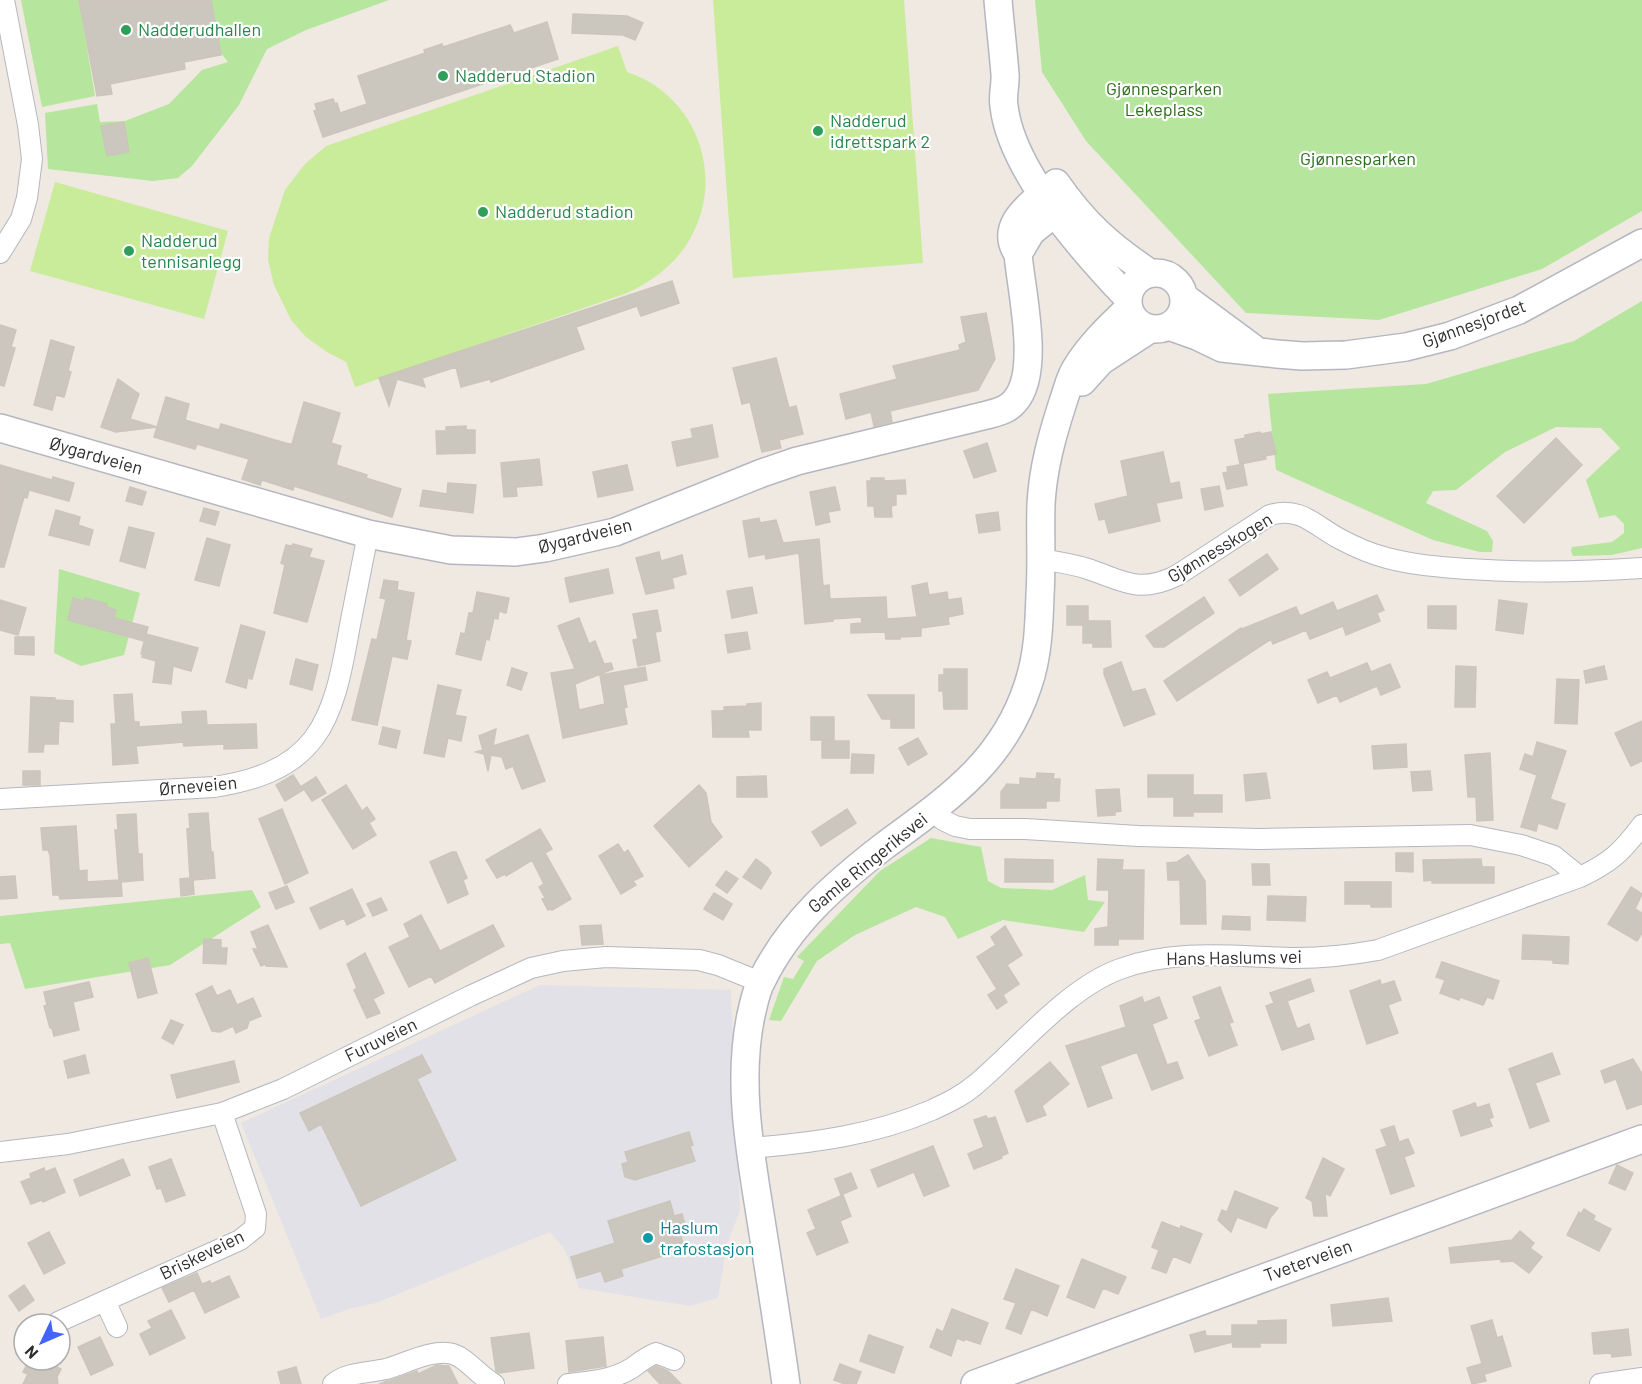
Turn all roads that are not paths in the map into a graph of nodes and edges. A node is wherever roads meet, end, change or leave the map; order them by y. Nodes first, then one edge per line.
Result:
1 (4, 0) edge
2 (998, 0) edge
3 (1053, 200) junction
4 (1642, 243) edge
5 (0, 253) edge
6 (1150, 273) junction
7 (1184, 297) junction
8 (1128, 303) junction
9 (1159, 328) junction
10 (1256, 351) junction
11 (1064, 400) junction
12 (0, 428) edge
13 (368, 534) junction
14 (1042, 559) junction
15 (1642, 568) edge
16 (0, 799) edge
17 (934, 810) junction
18 (1642, 825) edge
19 (1580, 877) junction
20 (760, 982) junction
21 (222, 1113) junction
22 (1642, 1139) edge
23 (750, 1148) junction
24 (0, 1152) edge
25 (105, 1301) junction
26 (72, 1316) edge
27 (117, 1327) dead end
28 (674, 1360) dead end
29 (1642, 1378) edge
30 (333, 1384) edge
31 (494, 1384) edge
32 (568, 1384) edge
33 (786, 1384) edge
34 (975, 1384) edge
35 (1600, 1384) edge

1 - 5 street
2 - 3 main road
3 - 6 main road
3 - 8 main road
3 - 13 main road, Øygardveien
4 - 10 main road, Gjønnesjordet
6 - 7 main road
6 - 8 main road
7 - 9 main road
7 - 10 main road
8 - 9 main road
8 - 11 main road, Gamle Ringeriksvei
9 - 10 main road, Gjønnesjordet
9 - 11 main road, Gamle Ringeriksvei
11 - 14 main road, Gamle Ringeriksvei
12 - 13 main road, Øygardveien
13 - 16 street, Ørneveien
14 - 15 street, Gjønnesskogen
14 - 17 main road, Gamle Ringeriksvei
17 - 19 street
17 - 20 main road, Gamle Ringeriksvei
18 - 19 street, Hans Haslums vei
19 - 23 street, Hans Haslums vei
20 - 21 street, Furuveien
20 - 23 main road, Gamle Ringeriksvei
21 - 24 street, Furuveien
21 - 25 street, Briskeveien
22 - 34 main road, Tveterveien
23 - 33 main road, Gamle Ringeriksvei
25 - 26 street, Briskeveien
25 - 27 street
28 - 32 street
29 - 35 street
30 - 31 street

